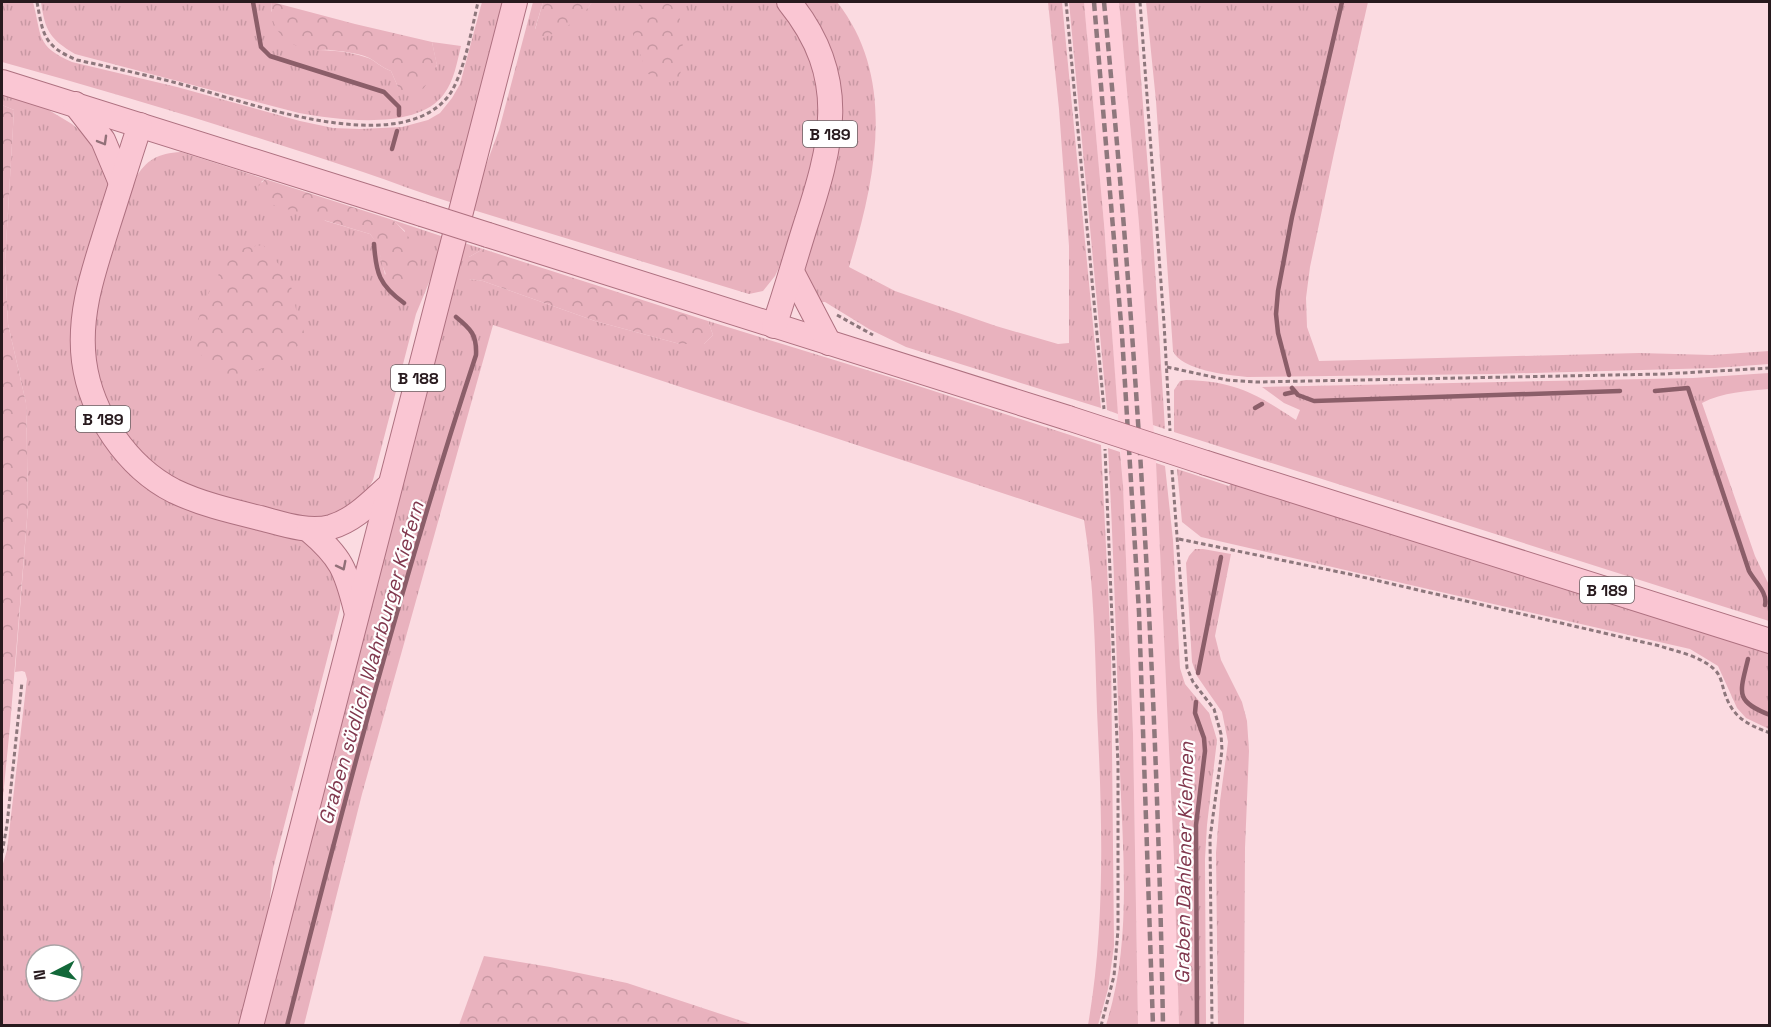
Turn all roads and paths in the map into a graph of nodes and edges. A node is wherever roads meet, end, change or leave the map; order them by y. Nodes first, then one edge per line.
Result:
1 (37, 2) edge
2 (478, 2) edge
3 (515, 2) edge
4 (789, 2) edge
5 (1066, 2) edge
6 (1140, 2) edge
7 (2, 82) edge
8 (75, 104) junction
9 (140, 125) junction
10 (121, 183) junction
11 (792, 272) junction
12 (774, 326) junction
13 (830, 344) junction
14 (1167, 367) junction
15 (1770, 368) edge
16 (1104, 418) dead end
17 (1105, 441) dead end
18 (1170, 442) dead end
19 (1172, 466) dead end
20 (390, 485) junction
21 (309, 530) junction
22 (1179, 539) junction
23 (357, 614) junction
24 (1770, 641) edge
25 (22, 682) dead end
26 (1770, 733) edge
27 (2, 853) edge
28 (250, 1026) edge
29 (1101, 1026) edge
30 (1212, 1026) edge

1 - 2 path
3 - 20 main road, B 188
4 - 11 main road, B 189
5 - 16 path
6 - 14 path
7 - 8 main road
8 - 9 main road
8 -> 10 main road
9 - 10 main road, B 189
9 - 12 main road, B 189, bridge
10 - 21 main road, B 189
11 - 12 main road, B 189
11 - 13 main road
12 - 13 main road, B 189
13 - 24 main road, B 189, bridge
14 - 15 path
14 - 18 path
17 - 29 path
19 - 22 path
20 - 21 main road, B 189
20 - 23 main road
21 -> 23 main road, B 189
22 - 26 path
22 - 30 path
23 - 28 main road
25 - 27 path

